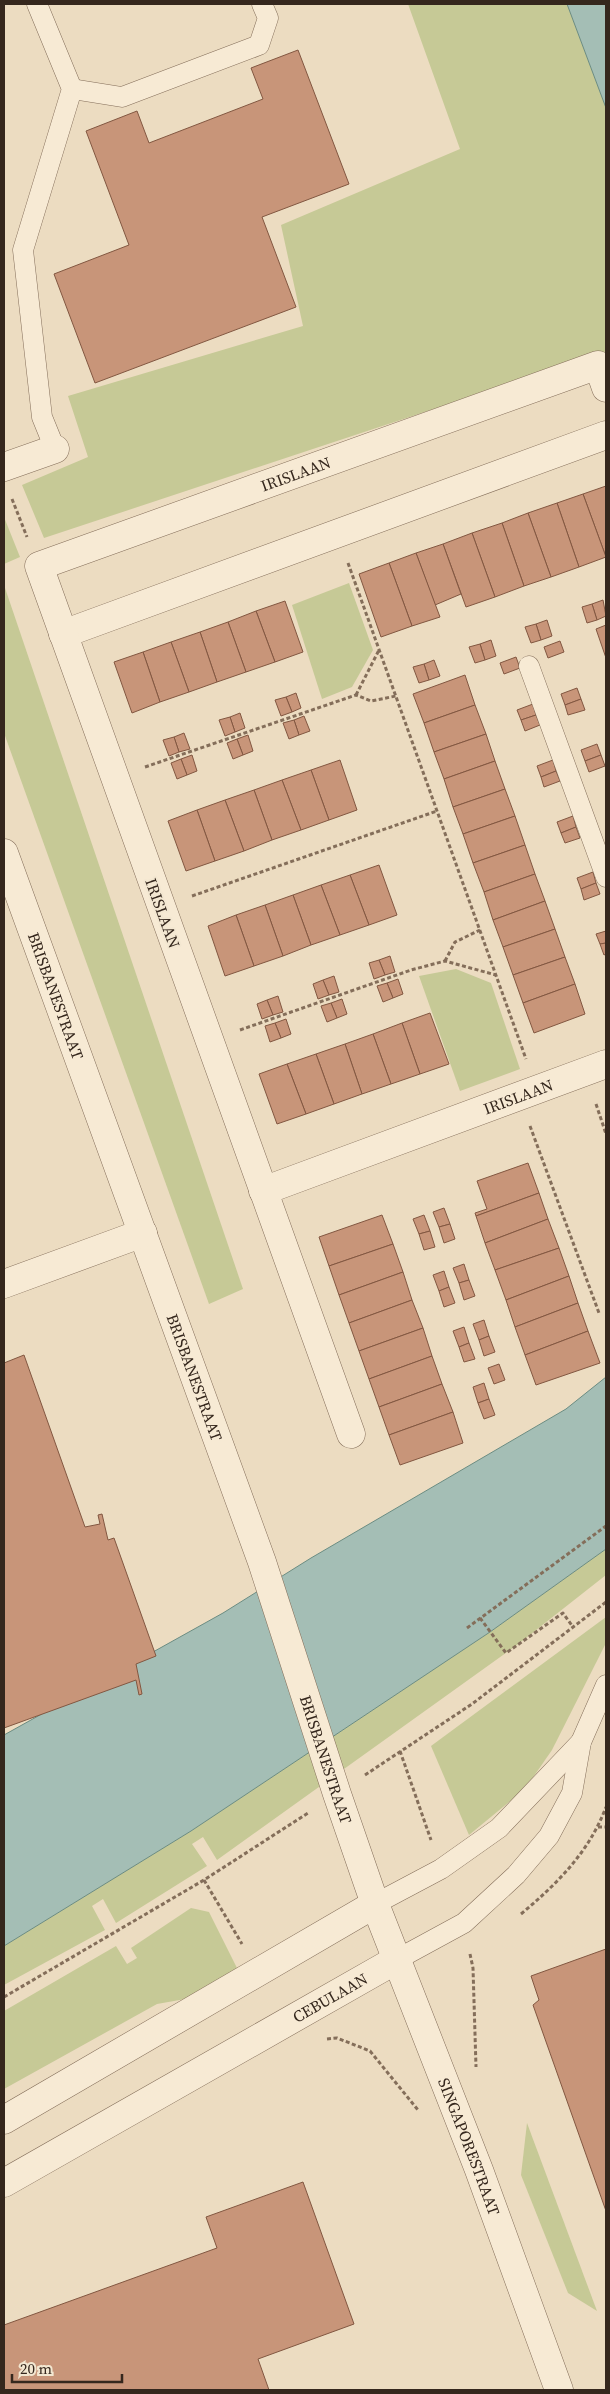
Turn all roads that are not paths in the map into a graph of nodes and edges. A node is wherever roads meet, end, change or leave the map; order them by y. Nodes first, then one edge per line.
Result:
1 (37, 4) edge
2 (262, 4) edge
3 (72, 89) junction
4 (606, 388) edge
5 (606, 435) edge
6 (55, 449) joint
7 (6, 479) edge
8 (63, 634) junction
9 (529, 666) dead end
10 (4, 853) edge
11 (606, 877) edge
12 (606, 1064) edge
13 (263, 1191) junction
14 (143, 1233) junction
15 (4, 1284) edge
16 (351, 1434) dead end
17 (606, 1685) edge
18 (581, 1742) junction
19 (375, 1904) junction
20 (396, 1960) junction
21 (4, 2120) edge
22 (4, 2183) edge
23 (559, 2390) edge

1 - 3 lane
2 - 3 lane
3 - 6 lane
4 - 8 street, IRISLAAN
5 - 8 street
6 - 7 street
8 - 13 street, IRISLAAN
9 - 11 lane
10 - 14 street, BRISBANESTRAAT
12 - 13 street, IRISLAAN
13 - 16 street, IRISLAAN
14 - 15 street
14 - 19 street, BRISBANESTRAAT
17 - 18 lane, CEBULAAN
18 - 19 lane, CEBULAAN
18 - 20 lane, CEBULAAN
19 - 20 street, SINGAPORESTRAAT
19 - 21 street, CEBULAAN
20 - 22 street, CEBULAAN
20 - 23 street, SINGAPORESTRAAT

